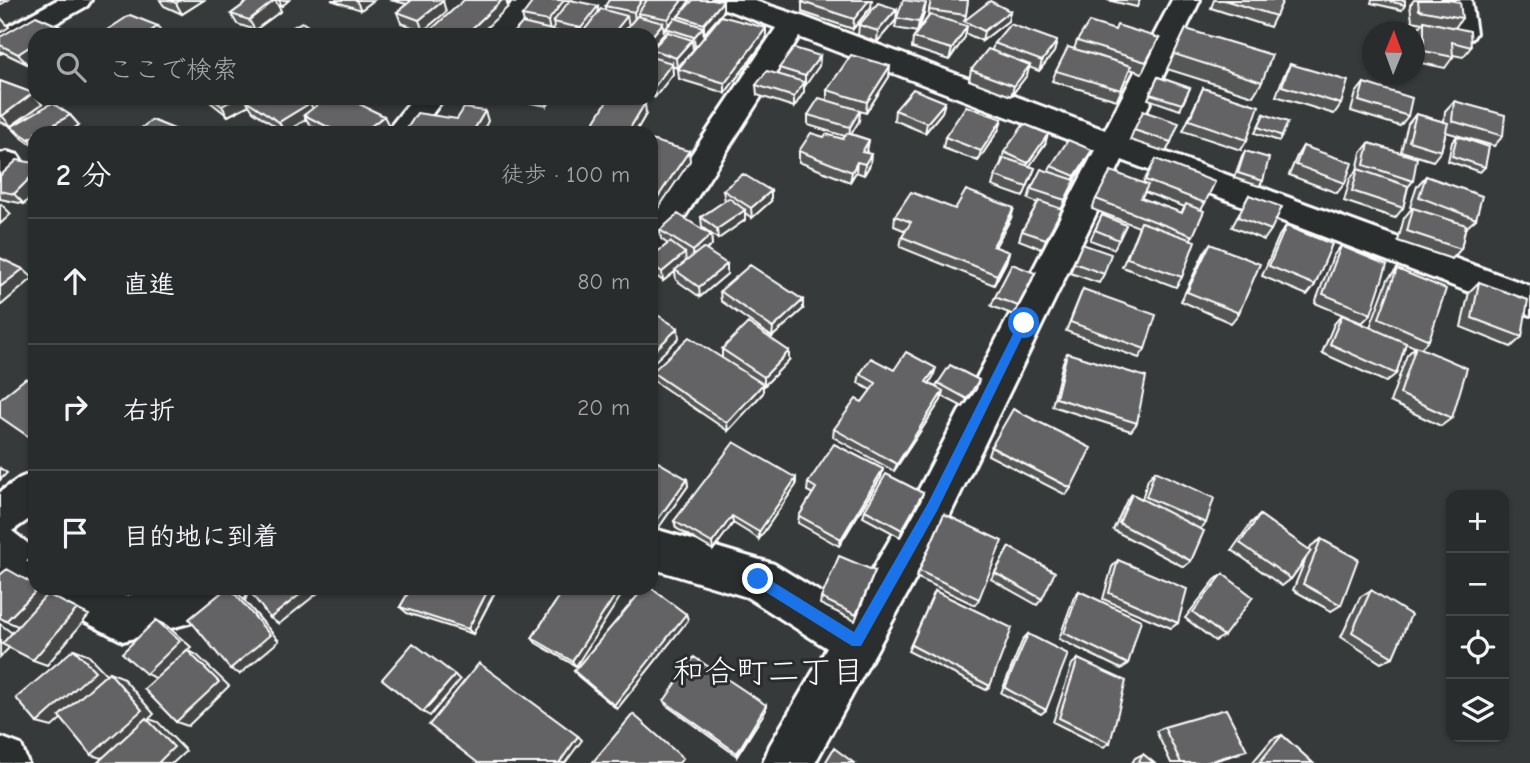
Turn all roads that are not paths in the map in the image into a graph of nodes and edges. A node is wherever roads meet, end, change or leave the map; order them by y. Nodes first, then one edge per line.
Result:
1 (76, 0) edge
2 (532, 0) edge
3 (727, 0) edge
4 (1186, 0) edge
5 (1457, 0) edge
6 (791, 14) edge
7 (500, 28) edge
8 (1462, 33) edge
9 (0, 43) edge
10 (423, 105) edge
11 (407, 126) edge
12 (1114, 145) junction
13 (658, 231) edge
14 (1530, 301) edge
15 (28, 496) edge
16 (0, 516) edge
17 (0, 547) edge
18 (658, 550) edge
19 (28, 569) edge
20 (77, 595) edge
21 (215, 595) edge
22 (857, 641) junction
23 (788, 763) edge

1 - 9 street
2 - 7 street
3 - 6 street
4 - 12 street
5 - 8 street
6 - 12 street
6 - 13 street
10 - 11 street
12 - 14 street
12 - 22 street
15 - 16 street
17 - 19 street
18 - 22 street
20 - 21 street
22 - 23 street

